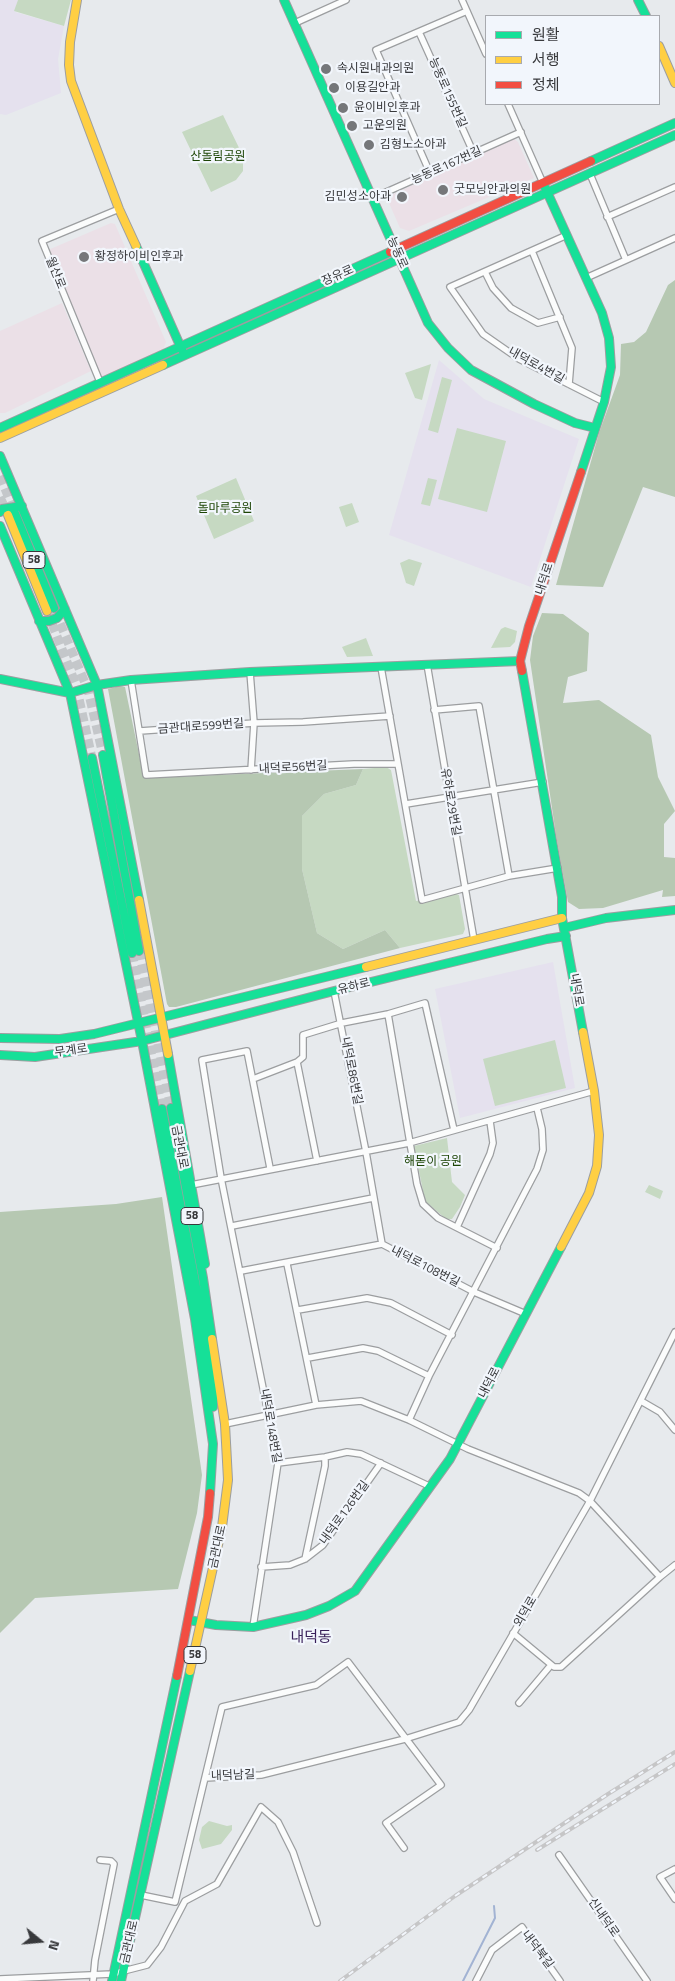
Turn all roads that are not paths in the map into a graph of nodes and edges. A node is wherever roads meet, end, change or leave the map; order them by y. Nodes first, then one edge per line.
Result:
1 (76, 0) edge
2 (284, 0) edge
3 (346, 0) edge
4 (462, 0) edge
5 (638, 0) edge
6 (467, 11) junction
7 (646, 15) edge
8 (295, 24) junction
9 (419, 32) junction
10 (660, 48) edge
11 (485, 52) edge
12 (675, 83) edge
13 (508, 105) edge
14 (675, 123) edge
15 (521, 132) junction
16 (675, 135) edge
17 (474, 154) junction
18 (430, 173) junction
19 (590, 174) junction
20 (543, 183) junction
21 (675, 187) edge
22 (548, 193) junction
23 (373, 198) junction
24 (120, 209) junction
25 (607, 217) junction
26 (567, 235) junction
27 (675, 238) edge
28 (396, 250) junction
29 (532, 250) junction
30 (401, 259) junction
31 (626, 260) junction
32 (485, 272) junction
33 (586, 278) junction
34 (560, 317) junction
35 (180, 346) junction
36 (184, 356) junction
37 (100, 382) junction
38 (569, 384) junction
39 (604, 402) junction
40 (0, 428) edge
41 (595, 428) junction
42 (0, 438) edge
43 (0, 456) edge
44 (22, 506) junction
45 (7, 513) edge
46 (0, 526) edge
47 (65, 609) junction
48 (50, 610) tunnel mouth
49 (39, 621) junction
50 (520, 661) junction
51 (427, 664) junction
52 (381, 667) junction
53 (250, 672) junction
54 (0, 679) edge
55 (132, 680) junction
56 (97, 685) junction
57 (70, 693) junction
58 (434, 710) junction
59 (390, 716) junction
60 (254, 723) junction
61 (140, 730) junction
62 (103, 755) tunnel mouth
63 (92, 758) tunnel mouth
64 (398, 764) junction
65 (251, 770) junction
66 (543, 782) junction
67 (493, 789) junction
68 (449, 797) junction
69 (406, 804) junction
70 (558, 868) junction
71 (509, 876) junction
72 (465, 888) junction
73 (675, 910) edge
74 (562, 918) junction
75 (565, 932) junction
76 (474, 940) junction
77 (334, 991) junction
78 (388, 1014) junction
79 (162, 1018) junction
80 (138, 1022) junction
81 (342, 1023) junction
82 (165, 1036) junction
83 (0, 1038) edge
84 (142, 1041) junction
85 (0, 1055) edge
86 (297, 1062) junction
87 (254, 1079) junction
88 (594, 1091) junction
89 (171, 1108) tunnel mouth
90 (537, 1108) junction
91 (162, 1109) tunnel mouth
92 (490, 1121) junction
93 (454, 1130) junction
94 (409, 1143) junction
95 (366, 1152) junction
96 (317, 1160) junction
97 (270, 1168) junction
98 (221, 1178) junction
99 (191, 1185) junction
100 (373, 1198) junction
101 (232, 1226) junction
102 (457, 1227) junction
103 (382, 1244) junction
104 (497, 1248) junction
105 (288, 1264) junction
106 (241, 1272) junction
107 (474, 1292) junction
108 (298, 1310) junction
109 (526, 1314) junction
110 (210, 1325) junction
111 (675, 1332) edge
112 (452, 1335) junction
113 (308, 1358) junction
114 (429, 1376) junction
115 (640, 1401) junction
116 (316, 1405) junction
117 (267, 1415) junction
118 (409, 1420) junction
119 (225, 1424) junction
120 (675, 1430) edge
121 (213, 1444) junction
122 (458, 1444) junction
123 (325, 1457) junction
124 (278, 1463) junction
125 (381, 1463) junction
126 (429, 1486) junction
127 (590, 1501) junction
128 (305, 1559) junction
129 (675, 1565) edge
130 (261, 1568) junction
131 (660, 1577) junction
132 (189, 1620) junction
133 (201, 1624) junction
134 (253, 1627) junction
135 (514, 1633) junction
136 (551, 1664) junction
137 (519, 1703) dead end
138 (459, 1722) joint
139 (405, 1739) junction
140 (205, 1778) junction
141 (404, 1848) dead end
142 (559, 1855) dead end
143 (100, 1860) dead end
144 (675, 1870) edge
145 (141, 1895) junction
146 (675, 1899) edge
147 (317, 1923) dead end
148 (123, 1971) junction
149 (93, 1978) edge
150 (112, 1978) edge
151 (0, 1979) edge
152 (121, 1981) edge
153 (476, 1981) edge
154 (560, 1981) edge
155 (647, 1981) edge

1 - 24 main road
2 - 8 main road, 능동로
3 - 8 street
4 - 6 street
5 - 7 main road
6 - 9 street
6 - 11 street
8 - 23 main road, 능동로
9 - 17 street, 능동로155번길
9 - 18 street
10 - 12 main road
13 - 15 street
14 - 20 main road, 장유로
15 - 17 street, 능동로167번길
15 - 20 street
16 - 19 main road, 장유로
17 - 18 street, 능동로167번길
18 - 23 street, 능동로167번길
19 - 22 main road, 장유로
19 - 25 street
20 - 22 main road, 내덕로
20 - 28 main road, 장유로
21 - 25 street
22 - 26 main road, 내덕로
22 - 30 main road, 장유로
23 - 28 main road, 능동로
24 - 35 main road
24 - 37 street, 월산로
25 - 31 street
26 - 29 street, 내덕로4번길
26 - 33 main road, 내덕로
27 - 31 street
28 - 30 main road, 능동로
28 - 35 main road, 장유로
29 - 32 street, 내덕로4번길
29 - 34 street, 내덕로4번길
30 - 36 main road, 장유로
30 - 41 main road, 능동로
31 - 33 street
32 - 34 street
32 - 38 street, 내덕로4번길
33 - 39 main road, 내덕로
34 - 38 street, 내덕로4번길
35 - 36 main road
35 - 37 main road, 장유로
36 - 42 main road, 장유로
37 - 40 main road, 장유로
38 - 39 street, 내덕로4번길
39 - 41 main road, 내덕로
41 - 50 main road, 내덕로
43 - 44 main road
44 - 45 main road
44 - 47 main road
45 - 48 main road, 58
46 - 49 main road
47 - 49 main road
47 - 56 main road
49 - 57 main road
50 - 51 main road
50 - 66 main road, 내덕로
51 - 52 main road
51 - 58 street, 유하로29번길
52 - 53 main road
52 - 59 street
53 - 55 main road
53 - 60 street, 금관대로599번길
54 - 57 main road
55 - 56 main road
55 - 61 street, 금관대로599번길
56 - 57 main road
56 - 79 main road
57 - 80 main road
58 - 67 street
58 - 68 street, 유하로29번길
59 - 60 street, 금관대로599번길
59 - 64 street
60 - 61 street, 금관대로599번길
60 - 65 street
61 - 65 street, 내덕로56번길
62 - 63 main road
64 - 65 street, 내덕로56번길
64 - 69 street
66 - 67 street
66 - 70 main road, 내덕로
67 - 68 street
67 - 71 street
68 - 69 street
68 - 72 street, 유하로29번길
69 - 72 street
70 - 71 street
70 - 74 main road, 내덕로
71 - 72 street
72 - 76 street, 유하로29번길
73 - 75 main road, 유하로
74 - 75 main road, 내덕로
74 - 76 main road, 유하로
75 - 77 main road, 유하로
75 - 88 main road, 내덕로
76 - 79 main road, 유하로
77 - 81 street, 내덕로86번길
77 - 82 main road, 유하로
78 - 81 street
78 - 93 street
78 - 94 street
79 - 80 main road, 유하로
79 - 82 main road
80 - 83 main road, 무계로
80 - 84 main road
81 - 86 street
81 - 95 street, 내덕로86번길
82 - 84 main road, 유하로
82 - 99 main road
84 - 85 main road, 무계로
84 - 121 main road
86 - 87 street
86 - 96 street
87 - 97 street
87 - 98 street, 내덕로148번길
88 - 90 street
88 - 109 main road, 내덕로
89 - 110 main road, 금관대로 / 58
90 - 92 street
90 - 104 street
91 - 121 main road, 금관대로 / 58
92 - 93 street
92 - 102 street
93 - 94 street
94 - 95 street
94 - 102 street
95 - 96 street
95 - 100 street, 내덕로86번길
96 - 97 street
97 - 98 street
98 - 99 street
98 - 101 street, 내덕로148번길
99 - 110 main road
100 - 101 street
100 - 103 street, 내덕로86번길
101 - 106 street, 내덕로148번길
102 - 104 street
103 - 105 street, 내덕로108번길
103 - 107 street, 내덕로108번길
104 - 107 street
105 - 106 street, 내덕로108번길
105 - 108 street
106 - 117 street, 내덕로148번길
107 - 109 street, 내덕로108번길
107 - 112 street, 내덕로108번길
108 - 112 street
108 - 113 street
109 - 122 main road, 내덕로
110 - 119 main road, 금관대로 / 58
111 - 115 street, 외덕로
112 - 114 street, 내덕로108번길
113 - 114 street
113 - 116 street
114 - 118 street, 내덕로108번길
115 - 120 street
115 - 127 street, 외덕로
116 - 117 street
116 - 118 street
117 - 119 street
117 - 124 street, 내덕로148번길
118 - 122 street
119 - 133 main road, 금관대로 / 58
121 - 132 main road, 금관대로 / 58
122 - 126 main road, 내덕로
122 - 127 street
123 - 124 street
123 - 125 street
123 - 128 street, 내덕로126번길
124 - 130 street, 내덕로148번길
125 - 126 street
125 - 128 street, 내덕로126번길
126 - 134 main road, 내덕로
127 - 131 street
127 - 135 street, 외덕로
128 - 130 street, 내덕로126번길
129 - 131 street
130 - 134 street, 내덕로148번길
131 - 136 street
132 - 133 main road, 내덕로
132 - 150 main road, 금관대로 / 58
133 - 134 main road, 내덕로
133 - 145 main road, 금관대로 / 58
135 - 136 street
135 - 138 street, 외덕로
136 - 137 street
138 - 139 street, 내덕남길
139 - 140 street, 내덕남길
139 - 140 street, 내덕남길
139 - 141 street
140 - 145 street
142 - 155 street, 신내덕로
143 - 149 street
144 - 146 street
145 - 148 main road, 금관대로 / 58
147 - 148 street
148 - 150 street
148 - 152 main road, 금관대로 / 58
149 - 150 street
149 - 151 street
153 - 154 street, 내덕북길

